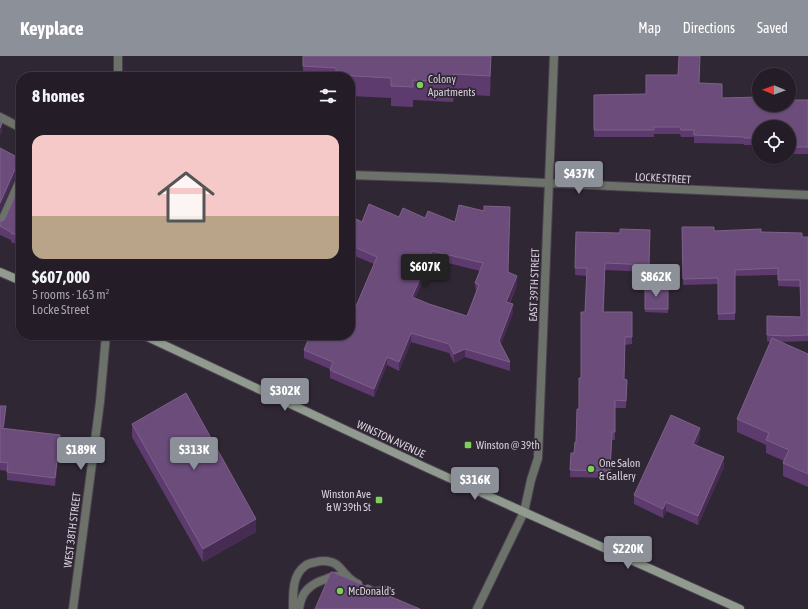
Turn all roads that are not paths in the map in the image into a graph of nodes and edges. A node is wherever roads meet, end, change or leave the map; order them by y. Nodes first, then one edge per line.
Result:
1 (118, 56) edge
2 (554, 56) edge
3 (118, 72) edge
4 (0, 117) edge
5 (16, 125) edge
6 (355, 175) edge
7 (549, 184) junction
8 (16, 189) edge
9 (808, 195) edge
10 (0, 225) edge
11 (0, 272) edge
12 (16, 279) edge
13 (106, 340) edge
14 (154, 340) edge
15 (524, 512) junction
16 (347, 577) junction
17 (384, 590) dead end
18 (73, 609) edge
19 (293, 609) edge
20 (298, 609) edge
21 (477, 609) edge
22 (740, 609) edge

1 - 3 street
2 - 7 street, EAST 39TH STREET
4 - 5 street
6 - 7 street, LOCKE STREET
7 - 9 street, LOCKE STREET
7 - 15 street, EAST 39TH STREET
8 - 10 street
11 - 12 main road
13 - 18 street, WEST 38TH STREET
14 - 15 main road, WINSTON AVENUE
15 - 21 street, EAST 39TH STREET
15 - 22 main road, WINSTON AVENUE
16 - 17 street
16 - 19 street
16 - 20 street

